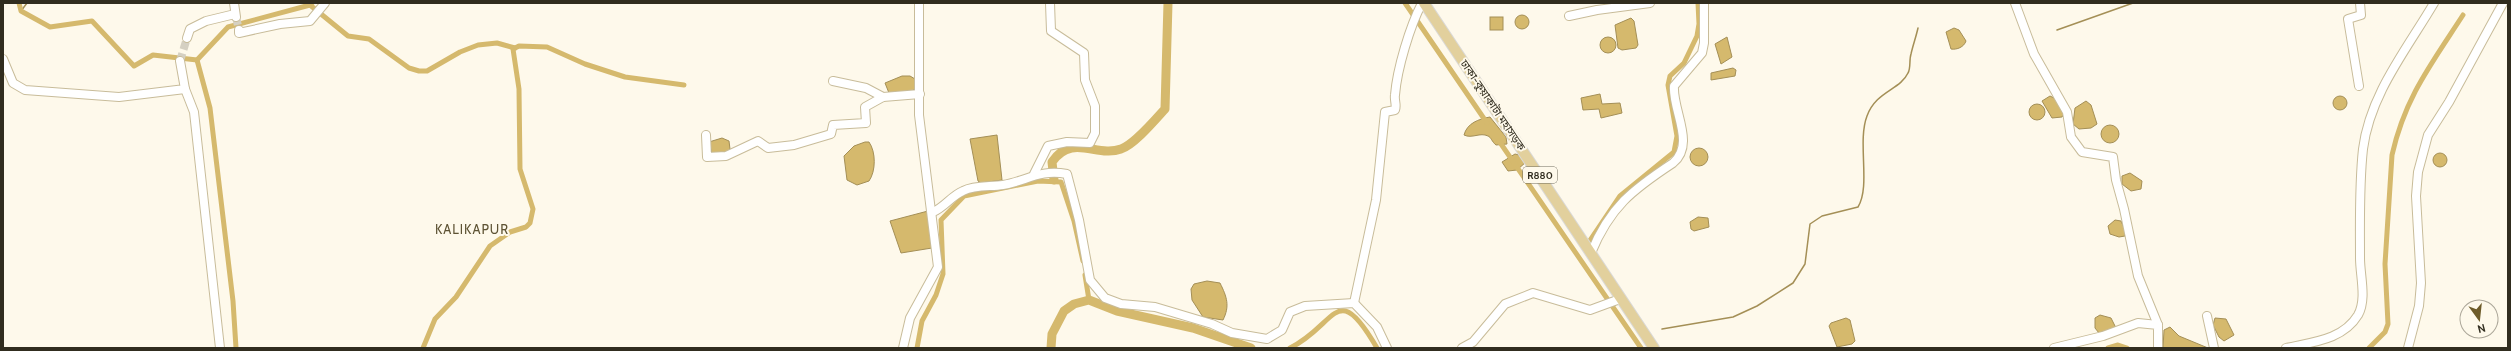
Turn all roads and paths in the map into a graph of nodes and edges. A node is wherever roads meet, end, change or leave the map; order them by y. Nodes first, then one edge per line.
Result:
1 (234, 3) edge
2 (325, 3) edge
3 (919, 3) edge
4 (1050, 3) edge
5 (1423, 3) edge
6 (1650, 3) edge
7 (1704, 3) edge
8 (2015, 3) edge
9 (2360, 3) edge
10 (2434, 3) edge
11 (2503, 3) edge
12 (1622, 4) edge
13 (1568, 16) dead end
14 (239, 30) dead end
15 (188, 38) tunnel mouth
16 (3, 59) edge
17 (180, 61) tunnel mouth
18 (833, 81) dead end
19 (2359, 86) dead end
20 (185, 89) junction
21 (920, 94) junction
22 (883, 97) junction
23 (706, 135) dead end
24 (1034, 174) junction
25 (932, 212) junction
26 (1592, 253) junction
27 (1620, 298) junction
28 (1354, 303) junction
29 (2207, 316) dead end
30 (2158, 325) junction
31 (220, 348) edge
32 (903, 348) edge
33 (1387, 348) edge
34 (1462, 348) edge
35 (1654, 348) edge
36 (2054, 348) edge
37 (2158, 348) edge
38 (2214, 348) edge
39 (2286, 348) edge
40 (2408, 348) edge

1 - 15 street
2 - 14 street
3 - 21 street
4 - 24 street
5 - 26 main road, ঢাকা-কুয়াকাটা মহাসড়ক / R880
5 - 28 street
6 - 12 street
7 - 26 street
8 - 30 street
9 - 19 street
10 - 39 street
11 - 40 street
12 - 13 street
16 - 20 street
17 - 20 street
18 - 22 street
20 - 31 street
21 - 22 street
21 - 25 street
22 - 23 street
24 - 25 street
24 - 28 street
25 - 32 street
26 - 27 main road, ঢাকা-কুয়াকাটা মহাসড়ক / R880
27 - 34 street
27 - 35 main road, ঢাকা-কুয়াকাটা মহাসড়ক / R880
28 - 33 street
29 - 38 street
30 - 36 street
30 - 37 street

